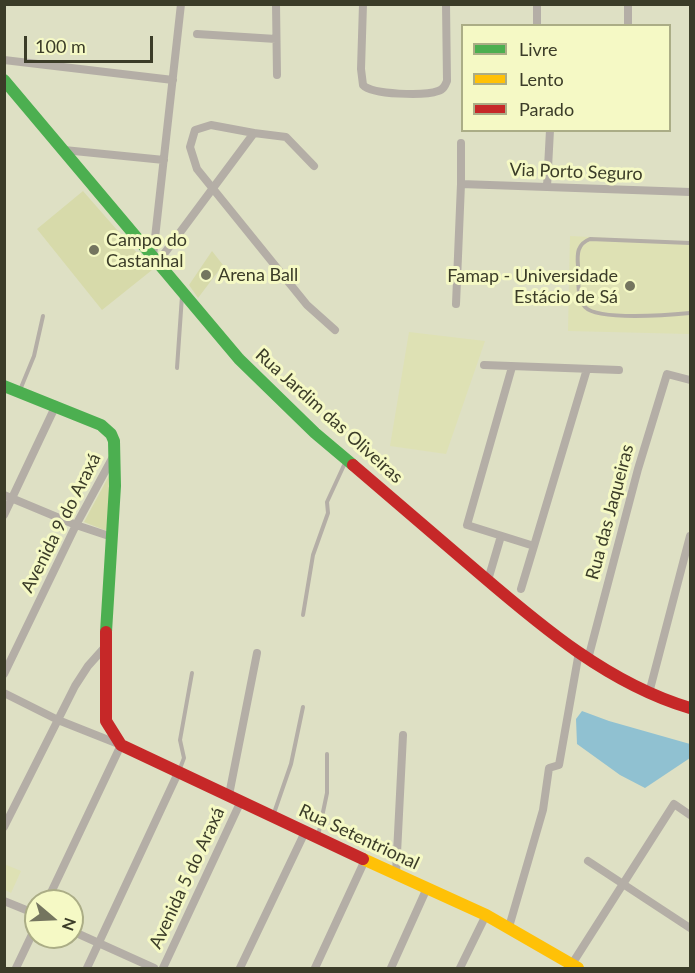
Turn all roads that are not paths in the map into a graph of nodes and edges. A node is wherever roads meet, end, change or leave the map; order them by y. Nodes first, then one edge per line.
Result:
1 (181, 4) edge
2 (276, 4) edge
3 (363, 4) edge
4 (446, 4) edge
5 (537, 4) edge
6 (628, 4) edge
7 (537, 24) edge
8 (628, 24) edge
9 (197, 34) dead end
10 (276, 39) junction
11 (4, 60) edge
12 (277, 75) dead end
13 (4, 80) edge
14 (173, 80) junction
15 (550, 132) edge
16 (254, 134) junction
17 (461, 143) dead end
18 (64, 150) junction
19 (164, 160) junction
20 (314, 166) dead end
21 (461, 184) junction
22 (547, 187) junction
23 (214, 190) junction
24 (690, 192) edge
25 (690, 243) edge
26 (156, 259) junction
27 (183, 292) junction
28 (456, 304) dead end
29 (690, 314) edge
30 (43, 316) dead end
31 (335, 330) dead end
32 (484, 365) dead end
33 (512, 367) junction
34 (177, 368) dead end
35 (587, 369) junction
36 (619, 370) dead end
37 (690, 380) edge
38 (4, 386) edge
39 (20, 392) junction
40 (56, 405) junction
41 (115, 452) junction
42 (347, 460) junction
43 (9, 497) edge
44 (4, 516) edge
45 (76, 525) junction
46 (501, 536) junction
47 (690, 536) edge
48 (112, 537) junction
49 (534, 546) junction
50 (488, 580) junction
51 (521, 589) dead end
52 (303, 615) dead end
53 (105, 647) junction
54 (257, 653) dead end
55 (583, 656) junction
56 (192, 673) dead end
57 (4, 674) edge
58 (4, 693) edge
59 (649, 693) junction
60 (303, 707) dead end
61 (690, 708) edge
62 (58, 720) junction
63 (403, 735) dead end
64 (121, 745) junction
65 (327, 754) dead end
66 (178, 773) junction
67 (235, 798) junction
68 (690, 815) edge
69 (272, 817) junction
70 (4, 827) edge
71 (305, 832) junction
72 (317, 838) junction
73 (365, 860) junction
74 (588, 861) dead end
75 (396, 873) junction
76 (623, 884) junction
77 (427, 888) junction
78 (54, 889) edge
79 (4, 901) edge
80 (24, 909) edge
81 (486, 915) junction
82 (509, 927) junction
83 (690, 928) edge
84 (84, 937) edge
85 (98, 944) junction
86 (25, 949) edge
87 (575, 966) edge
88 (16, 969) edge
89 (87, 969) edge
90 (154, 969) edge
91 (163, 969) edge
92 (240, 969) edge
93 (315, 969) edge
94 (391, 969) edge
95 (460, 969) edge

1 - 14 street
2 - 10 street
3 - 4 street
5 - 7 street
6 - 8 street
9 - 10 street
10 - 12 street
11 - 14 street
13 - 18 street, Rua Jardim das Oliveiras
14 - 19 street
15 - 22 street
16 - 20 street
16 - 23 street
16 - 23 street
17 - 21 street
18 - 19 street
18 - 26 street, Rua Jardim das Oliveiras
19 - 26 street
21 - 22 street, Via Porto Seguro
21 - 28 street
22 - 24 street, Via Porto Seguro
23 - 26 street
23 - 31 street
25 - 29 lane
26 - 27 street, Rua Jardim das Oliveiras
27 - 34 lane
27 - 42 street, Rua Jardim das Oliveiras
30 - 39 lane
32 - 33 street
33 - 35 street
33 - 46 street
35 - 36 street
35 - 49 street
37 - 55 street, Rua das Jaqueiras
38 - 39 street
39 - 40 street
40 - 41 street
40 - 43 street
41 - 45 street, Avenida 9 do Araxá
41 - 48 street
42 - 50 street, Rua Jardim das Oliveiras
42 - 52 lane
43 - 44 street
43 - 45 street
45 - 48 street
45 - 57 street, Avenida 9 do Araxá
46 - 49 street
46 - 50 street
47 - 59 street
48 - 53 street
49 - 51 street
50 - 55 street, Rua Jardim das Oliveiras
53 - 62 street
53 - 64 street
54 - 67 street, Avenida 5 do Araxá
55 - 59 street, Rua Jardim das Oliveiras
55 - 82 street, Rua das Jaqueiras
56 - 66 lane
58 - 62 street, Rua Setentrional
59 - 61 street, Rua Jardim das Oliveiras
60 - 69 lane
62 - 64 street, Rua Setentrional
62 - 70 street
63 - 75 street
64 - 66 street, Rua Setentrional
64 - 78 street
65 - 72 lane
66 - 67 street, Rua Setentrional
66 - 85 street
67 - 69 street, Rua Setentrional
67 - 91 street, Avenida 5 do Araxá
68 - 76 street
69 - 71 street, Rua Setentrional
71 - 72 street, Rua Setentrional
71 - 92 street
72 - 73 street, Rua Setentrional
73 - 75 street, Rua Setentrional
73 - 93 street
74 - 76 street
75 - 77 street, Rua Setentrional
76 - 83 street
76 - 87 street
77 - 81 street, Rua Setentrional
77 - 94 street
79 - 80 street
81 - 82 street, Rua Setentrional
81 - 95 street
82 - 87 street, Rua Setentrional
84 - 85 street
85 - 89 street
85 - 90 street
86 - 88 street

